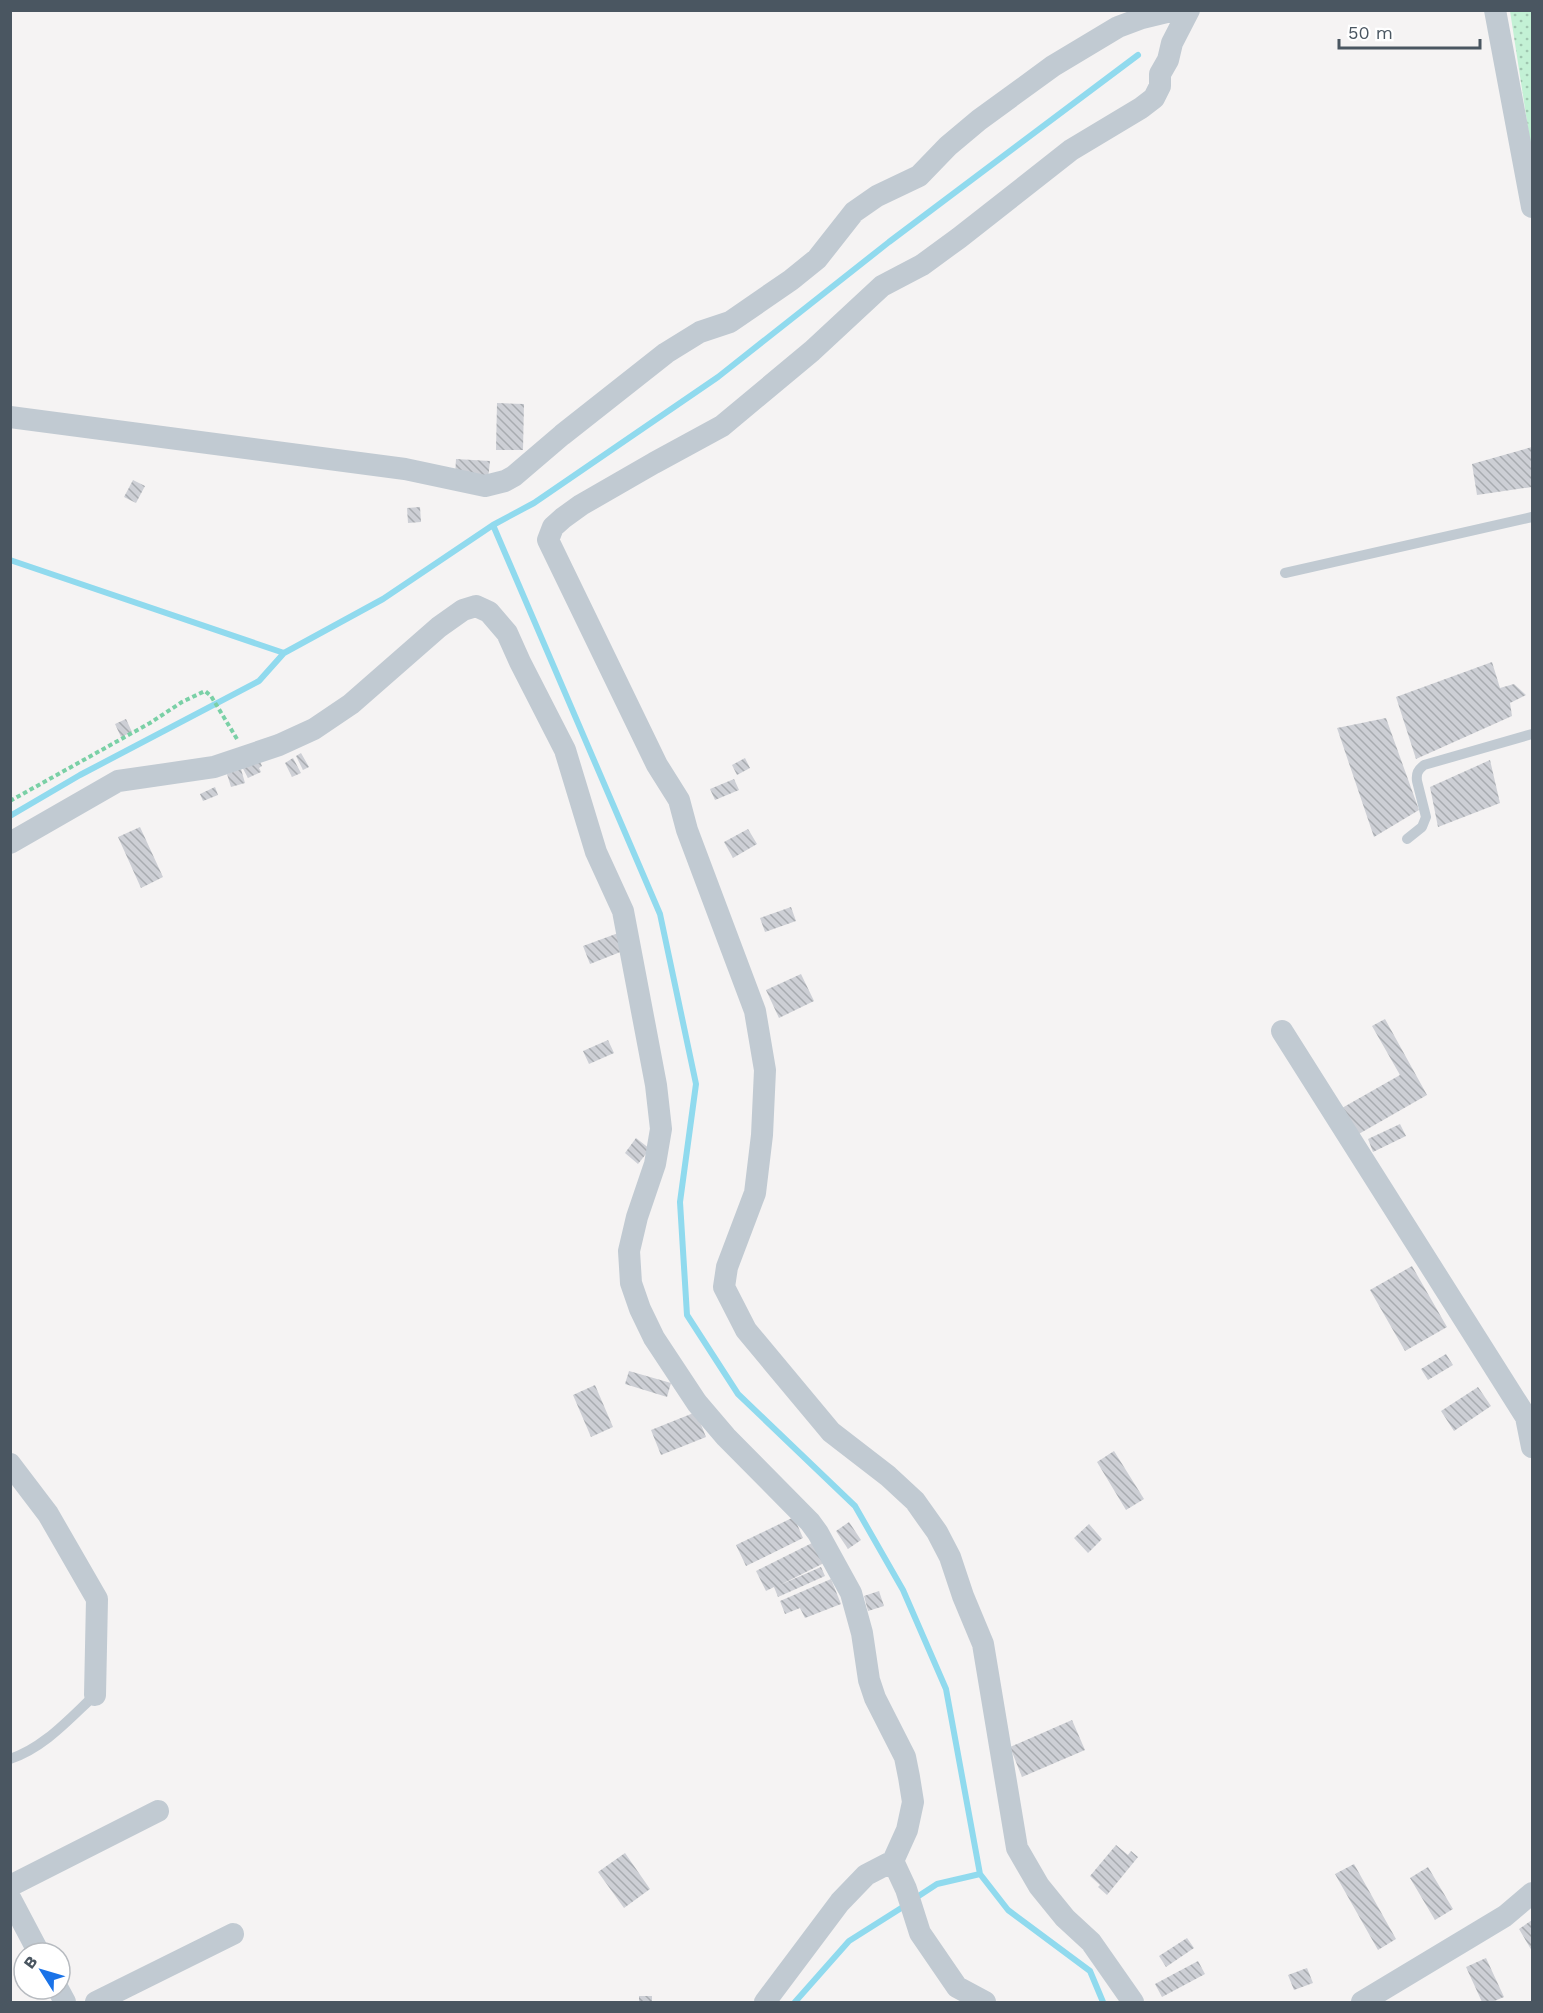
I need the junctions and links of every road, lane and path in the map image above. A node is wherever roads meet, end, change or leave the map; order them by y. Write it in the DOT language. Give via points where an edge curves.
graph roads {
  1 [pos="1174,10"];
  2 [pos="1189,10"];
  3 [pos="1495,10"];
  4 [pos="1533,207"];
  5 [pos="10,417"];
  6 [pos="1533,517"];
  7 [pos="1285,573"];
  8 [pos="1533,734"];
  9 [pos="246,755"];
  10 [pos="10,801"];
  11 [pos="1407,839"];
  12 [pos="10,843"];
  13 [pos="1282,1031"];
  14 [pos="1533,1447"];
  15 [pos="10,1464"];
  16 [pos="96,1695"];
  17 [pos="10,1759"];
  18 [pos="158,1811"];
  19 [pos="893,1861"];
  20 [pos="10,1886"];
  21 [pos="1533,1893"];
  22 [pos="10,1898"];
  23 [pos="233,1934"];
  24 [pos="33,1941"];
  25 [pos="96,2002"];
  26 [pos="765,2002"];
  27 [pos="985,2002"];
  28 [pos="1133,2002"];
  29 [pos="1362,2002"];
  1 -- 5 [label="street" via="1118,27 1053,66 979,120 919,176 854,212 817,259 791,280 730,322 700,332 666,353 514,476 496,484 485,486 405,470"];
  2 -- 28 [label="street" via="1172,43 1154,98 1071,150 922,265 882,286 722,426 581,506 553,527 548,540 657,765 679,800 755,1011 765,1070 762,1135 754,1193 724,1287 746,1330 831,1432 915,1501 937,1532 983,1644 1017,1848 1039,1886 1091,1942"];
  3 -- 4 [label="street"];
  6 -- 7 [label="lane"];
  8 -- 11 [label="lane" via="1419,769 1416,775 1426,817 1422,827"];
  9 -- 10 [label="path" via="205,691"];
  9 -- 12 [label="street" via="214,767 118,781"];
  9 -- 19 [label="street" via="314,729 351,704 463,610 476,606 489,612 507,633 565,750 596,852 623,912 633,961 661,1129 655,1164 629,1251 631,1283 654,1338 674,1371 726,1437 810,1522 851,1593 869,1680 905,1757 913,1802"];
  13 -- 14 [label="street" via="1526,1417"];
  15 -- 16 [label="street" via="48,1514 97,1599"];
  16 -- 17 [label="lane" via="25,1755"];
  18 -- 20 [label="street"];
  19 -- 26 [label="street" via="866,1875 840,1902"];
  19 -- 27 [label="street" via="920,1933 957,1987"];
  21 -- 29 [label="street" via="1505,1916"];
  22 -- 24 [label="street"];
  23 -- 25 [label="street"];
}
